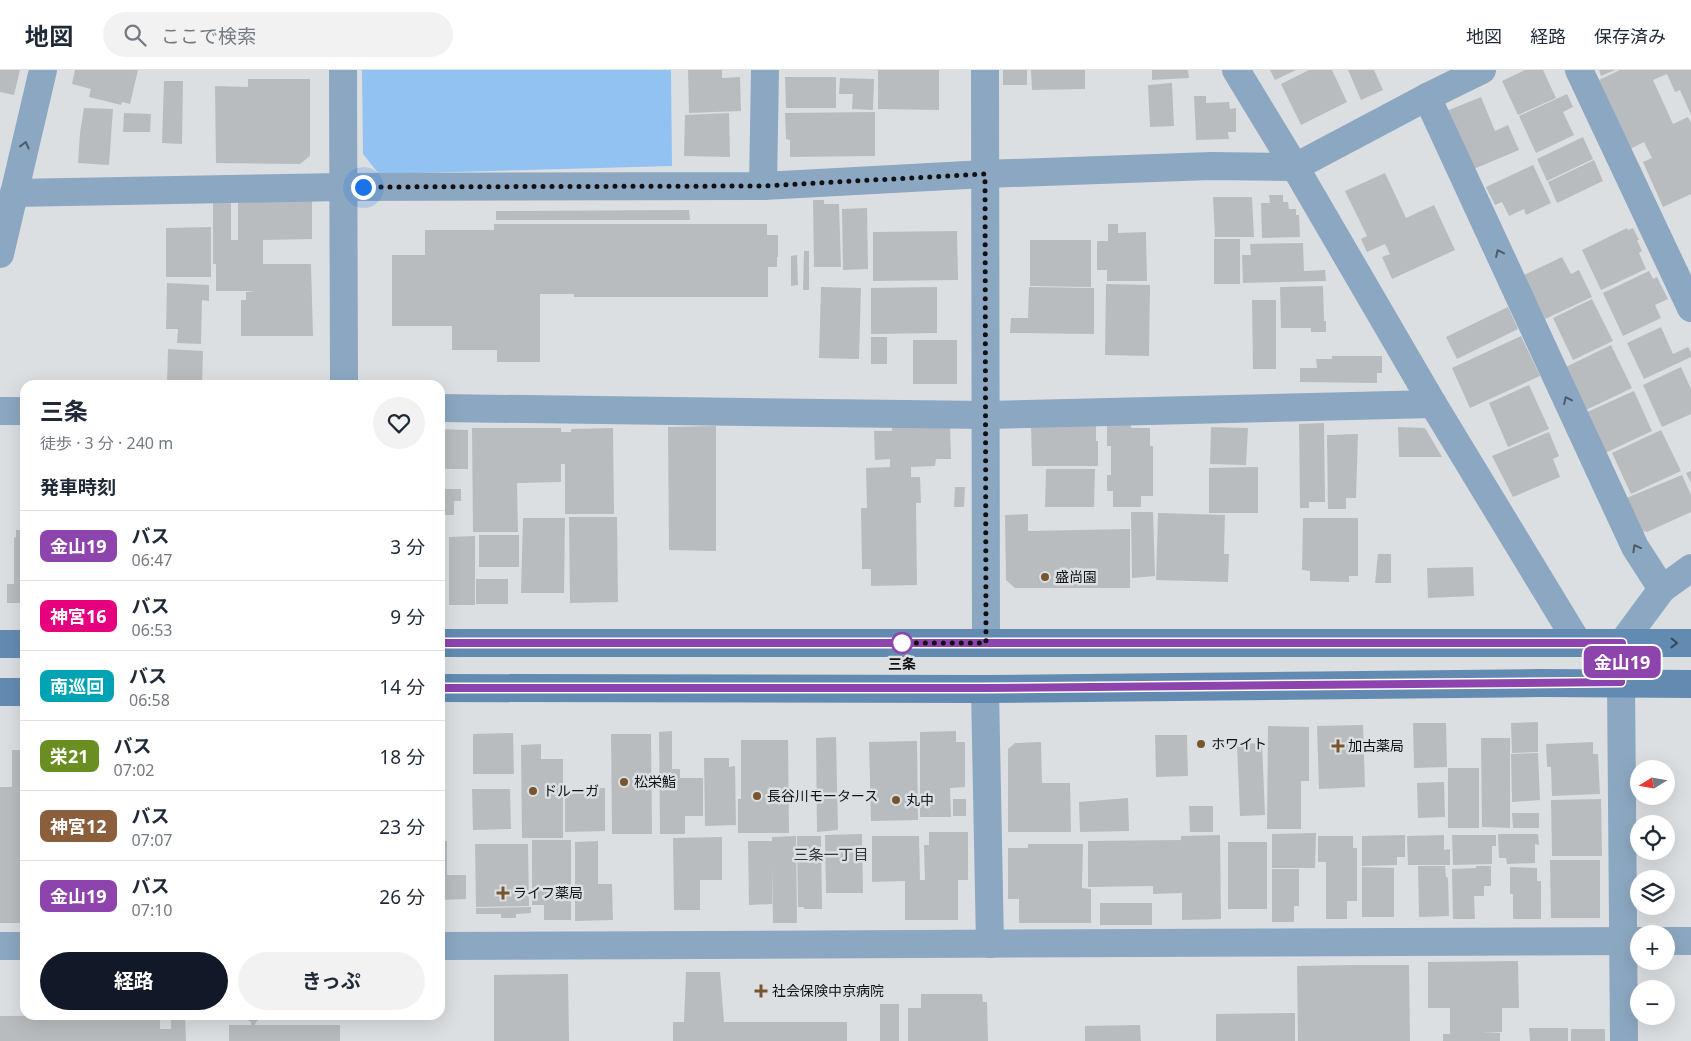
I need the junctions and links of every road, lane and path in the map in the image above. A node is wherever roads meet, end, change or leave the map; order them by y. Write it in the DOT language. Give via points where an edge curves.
graph roads {
  1 [pos="44,70"];
  2 [pos="343,70"];
  3 [pos="765,70"];
  4 [pos="985,70"];
  5 [pos="1236,70"];
  6 [pos="1482,70"];
  7 [pos="1579,70"];
  8 [pos="1427,97"];
  9 [pos="1296,167"];
  10 [pos="985,174"];
  11 [pos="762,186"];
  12 [pos="343,187"];
  13 [pos="14,193"];
  14 [pos="0,254"];
  15 [pos="1691,308"];
  16 [pos="344,380"];
  17 [pos="1433,404"];
  18 [pos="445,408"];
  19 [pos="20,410"];
  20 [pos="0,411"];
  21 [pos="986,415"];
  22 [pos="1691,568"];
  23 [pos="1662,589"];
  24 [pos="445,643"];
  25 [pos="986,643"];
  26 [pos="1578,643"];
  27 [pos="1622,643"];
  28 [pos="0,644"];
  29 [pos="20,644"];
  30 [pos="1691,644"];
  31 [pos="1621,682"];
  32 [pos="1691,684"];
  33 [pos="445,688"];
  34 [pos="985,688"];
  35 [pos="0,692"];
  36 [pos="20,692"];
  37 [pos="1630,925"];
  38 [pos="1630,941"];
  39 [pos="1675,941"];
  40 [pos="1691,941"];
  41 [pos="990,944"];
  42 [pos="0,946"];
  43 [pos="20,946"];
  44 [pos="445,946"];
  45 [pos="1630,955"];
  46 [pos="1624,1041"];
  13 -- 1 [label="street, one-way"];
  2 -- 12 [label="street"];
  3 -- 11 [label="street"];
  4 -- 10 [label="street"];
  5 -- 9 [label="street"];
  6 -- 8 [label="street"];
  7 -- 15 [label="street"];
  8 -- 9 [label="street"];
  23 -- 8 [label="street, one-way" via="1635,546"];
  9 -- 10 [label="street" via="1211,166"];
  9 -- 17 [label="street"];
  10 -- 11 [label="street"];
  10 -- 21 [label="street"];
  11 -- 12 [label="street"];
  12 -- 13 [label="street"];
  12 -- 16 [label="street"];
  13 -- 14 [label="street"];
  17 -- 21 [label="street"];
  17 -- 26 [label="street"];
  18 -- 21 [label="street"];
  19 -- 20 [label="street"];
  21 -- 25 [label="street"];
  22 -- 23 [label="street"];
  23 -- 27 [label="street"];
  24 -- 25 [label="main road"];
  25 -- 26 [label="main road"];
  26 -- 27 [label="main road"];
  27 -- 30 [label="main road, one-way"];
  27 -- 31 [label="street"];
  28 -- 29 [label="main road"];
  31 -- 32 [label="main road"];
  31 -- 34 [label="main road"];
  31 -- 37 [label="street"];
  33 -- 34 [label="main road"];
  34 -- 41 [label="street"];
  35 -- 36 [label="main road"];
  38 -- 41 [label="street"];
  39 -- 40 [label="street"];
  41 -- 44 [label="street"];
  42 -- 43 [label="street"];
  45 -- 46 [label="street"];
}
